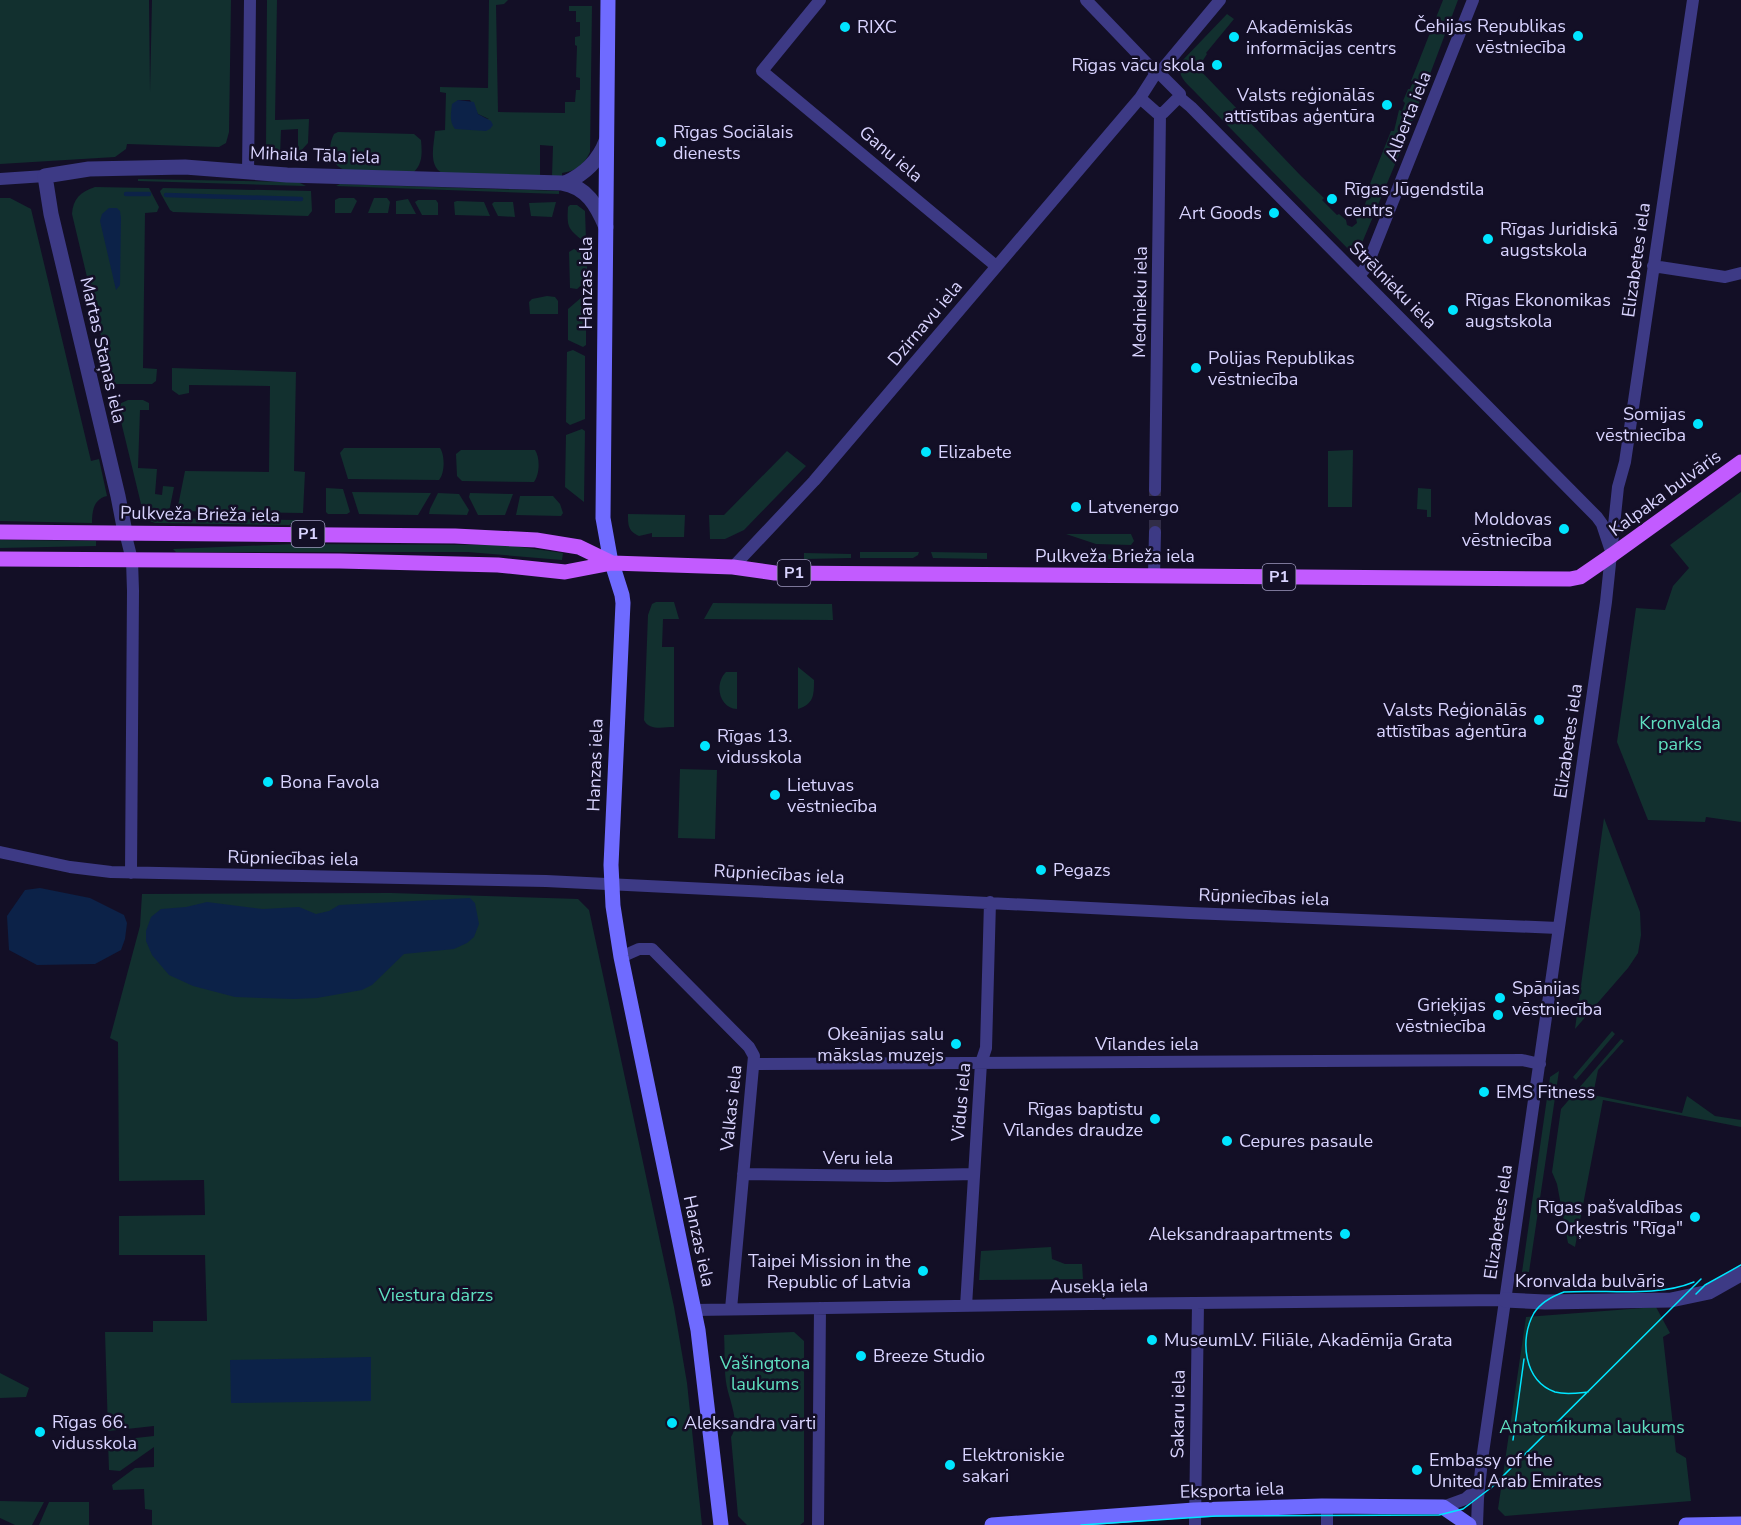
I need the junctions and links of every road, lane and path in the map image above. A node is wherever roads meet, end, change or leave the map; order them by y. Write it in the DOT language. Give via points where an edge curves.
graph roads {
  1 [pos="250,0"];
  2 [pos="608,0"];
  3 [pos="820,0"];
  4 [pos="1086,0"];
  5 [pos="1220,0"];
  6 [pos="1473,0"];
  7 [pos="1693,0"];
  8 [pos="1158,73"];
  9 [pos="1179,97"];
  10 [pos="1140,98"];
  11 [pos="1160,114"];
  12 [pos="606,141"];
  13 [pos="248,173"];
  14 [pos="45,176"];
  15 [pos="0,179"];
  16 [pos="566,183"];
  17 [pos="606,227"];
  18 [pos="996,266"];
  19 [pos="1653,266"];
  20 [pos="1741,273"];
  21 [pos="1359,276"];
  22 [pos="1741,462"];
  23 [pos="1155,490"];
  24 [pos="0,532"];
  25 [pos="125,532"];
  26 [pos="1155,532"];
  27 [pos="1612,555"];
  28 [pos="0,559"];
  29 [pos="132,560"];
  30 [pos="612,563"];
  31 [pos="733,567"];
  32 [pos="1154,576"];
  33 [pos="0,852"];
  34 [pos="131,873"];
  35 [pos="611,884"];
  36 [pos="990,902"];
  37 [pos="1558,928"];
  38 [pos="621,957"];
  39 [pos="981,1063"];
  40 [pos="755,1064"];
  41 [pos="1540,1064"];
  42 [pos="743,1174"];
  43 [pos="974,1174"];
  44 [pos="1741,1274"];
  45 [pos="1505,1300"];
  46 [pos="1198,1303"];
  47 [pos="966,1306"];
  48 [pos="820,1308"];
  49 [pos="731,1309"];
  50 [pos="694,1310"];
  51 [pos="1479,1487"];
  52 [pos="1327,1506"];
  53 [pos="1443,1507"];
  54 [pos="1195,1517"];
  55 [pos="1741,1524"];
  56 [pos="721,1525"];
  57 [pos="818,1525"];
  58 [pos="992,1525"];
  59 [pos="1327,1525"];
  60 [pos="1469,1525"];
  61 [pos="1477,1525"];
  62 [pos="1686,1525"];
  1 -- 13 [label="street"];
  2 -- 12 [label="main road, Hanzas iela"];
  3 -- 18 [label="street, Ganu iela" via="762,70"];
  4 -- 8 [label="street, Strēlnieku iela"];
  5 -- 8 [label="street, Dzirnavu iela"];
  6 -- 21 [label="street, Alberta iela" via="1367,266"];
  7 -- 19 [label="street, Elizabetes iela"];
  8 -- 9 [label="street, Strēlnieku iela"];
  8 -- 10 [label="street, Dzirnavu iela"];
  9 -- 11 [label="street"];
  9 -- 21 [label="street, Strēlnieku iela"];
  10 -- 11 [label="street"];
  10 -- 18 [label="street, Dzirnavu iela"];
  11 -- 23 [label="street, Mednieku iela"];
  12 -- 16 [label="street" via="589,167"];
  12 -- 17 [label="main road, Hanzas iela"];
  13 -- 14 [label="street, Mihaila Tāla iela" via="185,167 89,170"];
  13 -- 16 [label="street, Mihaila Tāla iela"];
  14 -- 15 [label="street, Mihaila Tāla iela"];
  14 -- 25 [label="street, Martas Staņas iela"];
  16 -- 17 [label="street, Mihaila Tāla iela" via="590,197"];
  17 -- 30 [label="main road, Hanzas iela" via="603,518"];
  18 -- 31 [label="street, Dzirnavu iela" via="814,481"];
  19 -- 20 [label="street" via="1725,277"];
  19 -- 27 [label="street, Elizabetes iela" via="1618,488"];
  21 -- 27 [label="street, Strēlnieku iela" via="1597,517"];
  22 -- 27 [label="main road, Kalpaka bulvāris / P1"];
  24 -- 25 [label="main road, Pulkveža Brieža iela / P1"];
  25 -- 29 [label="street"];
  25 -- 30 [label="main road, Pulkveža Brieža iela / P1" via="536,540 579,546"];
  26 -- 32 [label="street"];
  27 -- 32 [label="main road, Pulkveža Brieža iela / P1" via="1580,577 1570,579"];
  27 -- 37 [label="street, Elizabetes iela"];
  28 -- 29 [label="main road, Pulkveža Brieža iela / P1"];
  29 -- 30 [label="main road, Pulkveža Brieža iela / P1" via="340,561 565,572"];
  29 -- 34 [label="street"];
  30 -- 31 [label="main road, Pulkveža Brieža iela / P1"];
  30 -- 35 [label="main road, Hanzas iela" via="622,603"];
  31 -- 32 [label="main road, Pulkveža Brieža iela / P1" via="776,573"];
  33 -- 34 [label="street, Rūpniecības iela" via="70,867"];
  34 -- 35 [label="street, Rūpniecības iela"];
  35 -- 36 [label="street, Rūpniecības iela"];
  35 -- 38 [label="main road, Hanzas iela"];
  36 -- 37 [label="street, Rūpniecības iela"];
  36 -- 39 [label="street, Vidus iela" via="986,1048"];
  37 -- 41 [label="street, Elizabetes iela"];
  38 -- 40 [label="street, Valkas iela" via="639,949 652,949 749,1047"];
  38 -- 50 [label="main road, Hanzas iela"];
  39 -- 40 [label="street, Vīlandes iela"];
  39 -- 41 [label="street, Vīlandes iela" via="1522,1060"];
  39 -- 43 [label="street, Vidus iela"];
  40 -- 42 [label="street, Valkas iela"];
  41 -- 45 [label="street, Elizabetes iela"];
  42 -- 43 [label="street, Veru iela"];
  42 -- 49 [label="street, Valkas iela"];
  43 -- 47 [label="street, Vidus iela"];
  44 -- 45 [label="street, Kronvalda bulvāris" via="1709,1292 1671,1300"];
  45 -- 46 [label="street, Ausekļa iela"];
  45 -- 51 [label="street, Elizabetes iela"];
  46 -- 47 [label="street, Ausekļa iela"];
  46 -- 54 [label="street, Sakaru iela"];
  47 -- 48 [label="street, Ausekļa iela"];
  48 -- 49 [label="street, Ausekļa iela"];
  48 -- 57 [label="street"];
  49 -- 50 [label="street, Ausekļa iela"];
  50 -- 56 [label="main road, Hanzas iela"];
  51 -- 53 [label="street" via="1465,1499"];
  51 -- 61 [label="street, Elizabetes iela"];
  52 -- 53 [label="main road, Eksporta iela"];
  52 -- 54 [label="main road, Eksporta iela"];
  52 -- 59 [label="street"];
  53 -- 60 [label="main road"];
  54 -- 58 [label="main road, Eksporta iela"];
  55 -- 62 [label="main road"];
}
